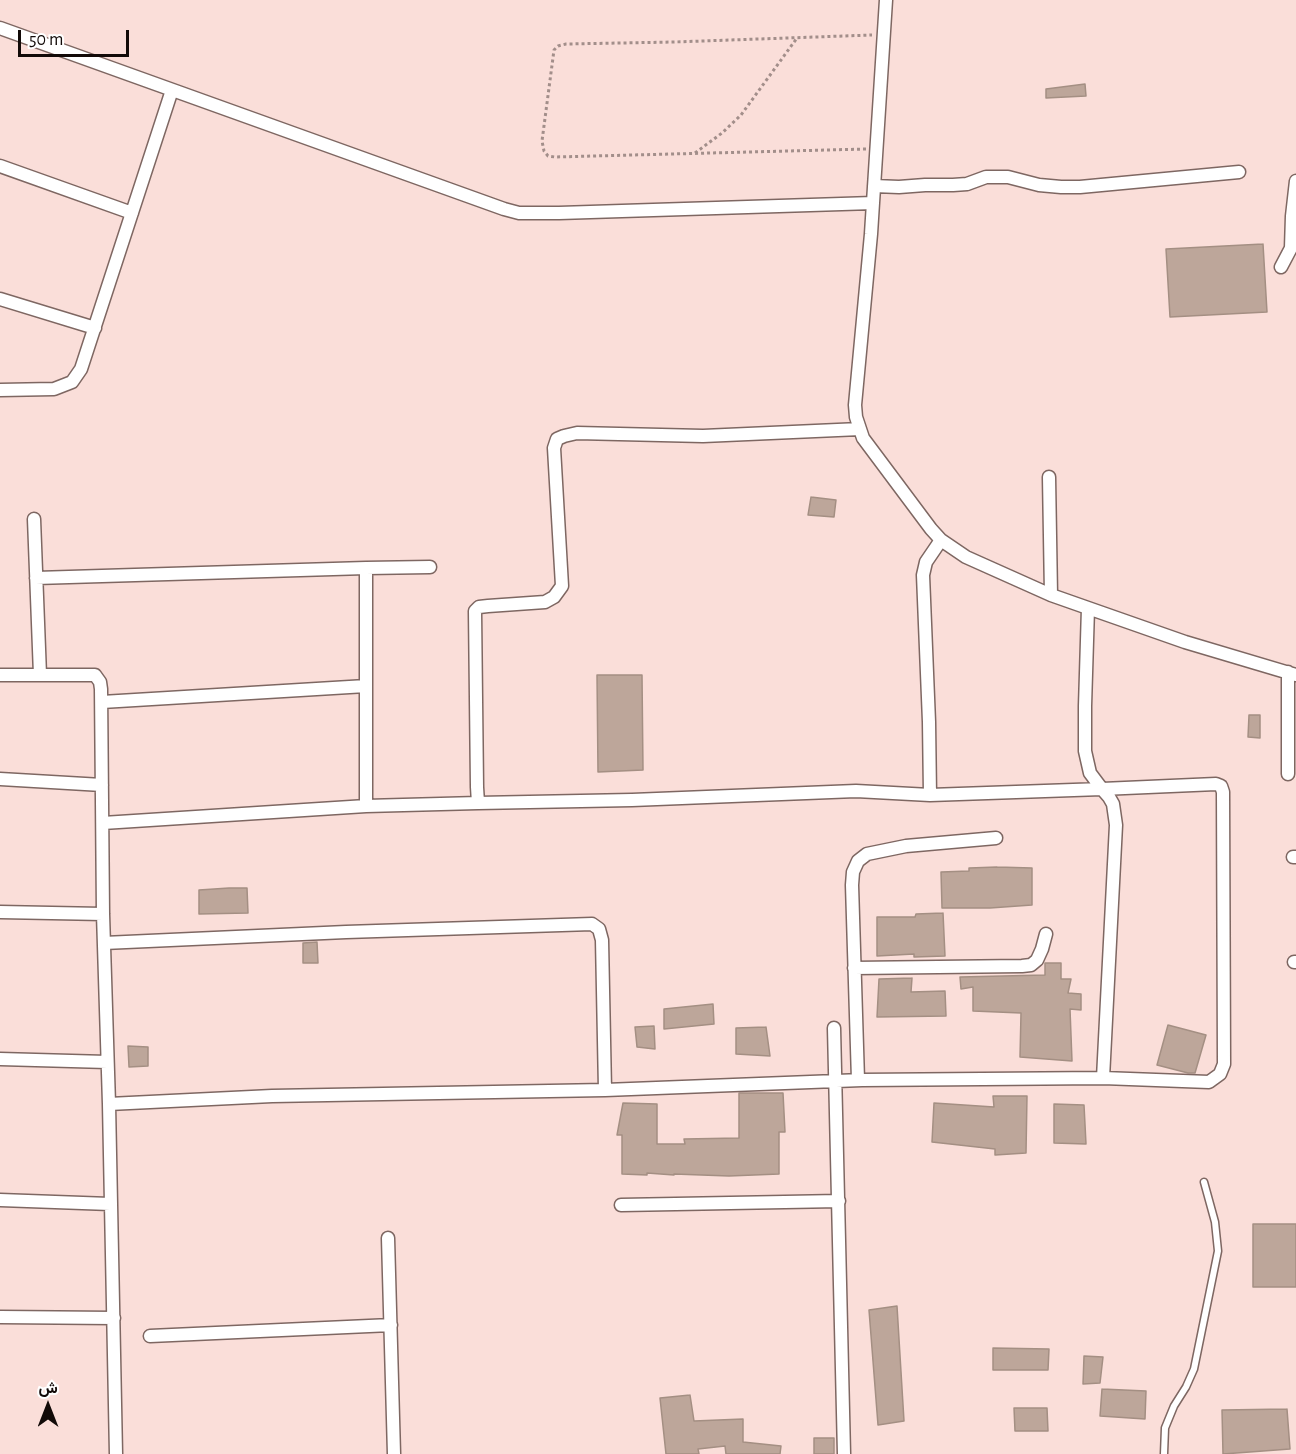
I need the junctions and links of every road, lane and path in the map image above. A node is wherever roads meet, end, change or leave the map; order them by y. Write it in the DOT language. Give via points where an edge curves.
graph roads {
  1 [pos="886,0"];
  2 [pos="0,28"];
  3 [pos="884,35"];
  4 [pos="797,38"];
  5 [pos="172,90"];
  6 [pos="876,149"];
  7 [pos="693,154"];
  8 [pos="0,166"];
  9 [pos="1239,172"];
  10 [pos="1296,181"];
  11 [pos="874,186"];
  12 [pos="873,203"];
  13 [pos="132,213"];
  14 [pos="1281,267"];
  15 [pos="0,298"];
  16 [pos="95,328"];
  17 [pos="0,390"];
  18 [pos="860,429"];
  19 [pos="1049,477"];
  20 [pos="34,519"];
  21 [pos="941,540"];
  22 [pos="430,567"];
  23 [pos="366,568"];
  24 [pos="36,578"];
  25 [pos="1051,595"];
  26 [pos="1088,608"];
  27 [pos="1292,674"];
  28 [pos="0,675"];
  29 [pos="40,675"];
  30 [pos="366,686"];
  31 [pos="102,702"];
  32 [pos="1288,774"];
  33 [pos="0,779"];
  34 [pos="102,785"];
  35 [pos="1102,789"];
  36 [pos="930,795"];
  37 [pos="478,802"];
  38 [pos="366,806"];
  39 [pos="103,823"];
  40 [pos="996,838"];
  41 [pos="0,912"];
  42 [pos="103,914"];
  43 [pos="1046,934"];
  44 [pos="105,943"];
  45 [pos="854,968"];
  46 [pos="834,1028"];
  47 [pos="0,1059"];
  48 [pos="107,1062"];
  49 [pos="1102,1078"];
  50 [pos="836,1080"];
  51 [pos="858,1080"];
  52 [pos="605,1090"];
  53 [pos="109,1104"];
  54 [pos="1204,1182"];
  55 [pos="0,1200"];
  56 [pos="839,1201"];
  57 [pos="111,1204"];
  58 [pos="621,1205"];
  59 [pos="388,1238"];
  60 [pos="0,1317"];
  61 [pos="114,1318"];
  62 [pos="391,1325"];
  63 [pos="150,1336"];
  64 [pos="116,1454"];
  65 [pos="394,1454"];
  66 [pos="844,1454"];
  67 [pos="1164,1454"];
  1 -- 3 [label="street"];
  2 -- 5 [label="street"];
  3 -- 4 [label="path"];
  3 -- 6 [label="street"];
  4 -- 7 [label="path" via="741,115"];
  4 -- 7 [label="path" via="566,44 554,50 542,141 548,156"];
  5 -- 12 [label="street" via="519,213"];
  5 -- 13 [label="street"];
  6 -- 7 [label="path"];
  6 -- 11 [label="street"];
  8 -- 13 [label="street"];
  9 -- 11 [label="street" via="1080,187 1039,185 1008,177 986,177 967,184"];
  10 -- 14 [label="street" via="1291,248"];
  11 -- 12 [label="street"];
  12 -- 18 [label="street" via="855,405"];
  13 -- 16 [label="street"];
  15 -- 16 [label="street"];
  16 -- 17 [label="street" via="81,369 72,382 54,389"];
  18 -- 21 [label="street" via="868,446"];
  18 -- 37 [label="street" via="703,436 577,433 557,440 554,448 562,586 544,602 479,607 475,611"];
  19 -- 25 [label="street"];
  20 -- 24 [label="street"];
  21 -- 25 [label="street" via="979,564"];
  21 -- 36 [label="street" via="926,562 923,575"];
  22 -- 23 [label="street"];
  23 -- 24 [label="street"];
  23 -- 30 [label="street"];
  24 -- 29 [label="street"];
  25 -- 26 [label="street"];
  26 -- 27 [label="street"];
  26 -- 35 [label="street" via="1085,751 1090,773"];
  27 -- 32 [label="street"];
  28 -- 29 [label="street"];
  29 -- 31 [label="street" via="95,675 100,682"];
  30 -- 31 [label="street"];
  30 -- 38 [label="street"];
  31 -- 34 [label="street"];
  33 -- 34 [label="street"];
  34 -- 39 [label="street"];
  35 -- 36 [label="street"];
  35 -- 49 [label="street" via="1113,804 1116,825"];
  35 -- 49 [label="street" via="1221,786 1224,1064 1220,1074 1209,1082"];
  36 -- 37 [label="street" via="856,791"];
  37 -- 38 [label="street"];
  38 -- 39 [label="street"];
  39 -- 42 [label="street"];
  40 -- 45 [label="street" via="906,846 867,854 858,861 852,885"];
  41 -- 42 [label="street"];
  42 -- 44 [label="street"];
  43 -- 45 [label="street" via="1037,960 1031,965"];
  44 -- 48 [label="street"];
  44 -- 52 [label="street" via="592,924 600,929 602,940"];
  45 -- 51 [label="street"];
  46 -- 50 [label="street"];
  47 -- 48 [label="street"];
  48 -- 53 [label="street"];
  49 -- 51 [label="street"];
  50 -- 51 [label="street"];
  50 -- 52 [label="street"];
  50 -- 56 [label="street"];
  52 -- 53 [label="street" via="272,1096"];
  53 -- 57 [label="street"];
  54 -- 67 [label="lane" via="1218,1251 1194,1370 1165,1428"];
  55 -- 57 [label="street"];
  56 -- 58 [label="street"];
  56 -- 66 [label="street"];
  57 -- 61 [label="street"];
  59 -- 62 [label="street"];
  60 -- 61 [label="street"];
  61 -- 64 [label="street"];
  62 -- 63 [label="street"];
  62 -- 65 [label="street"];
}
